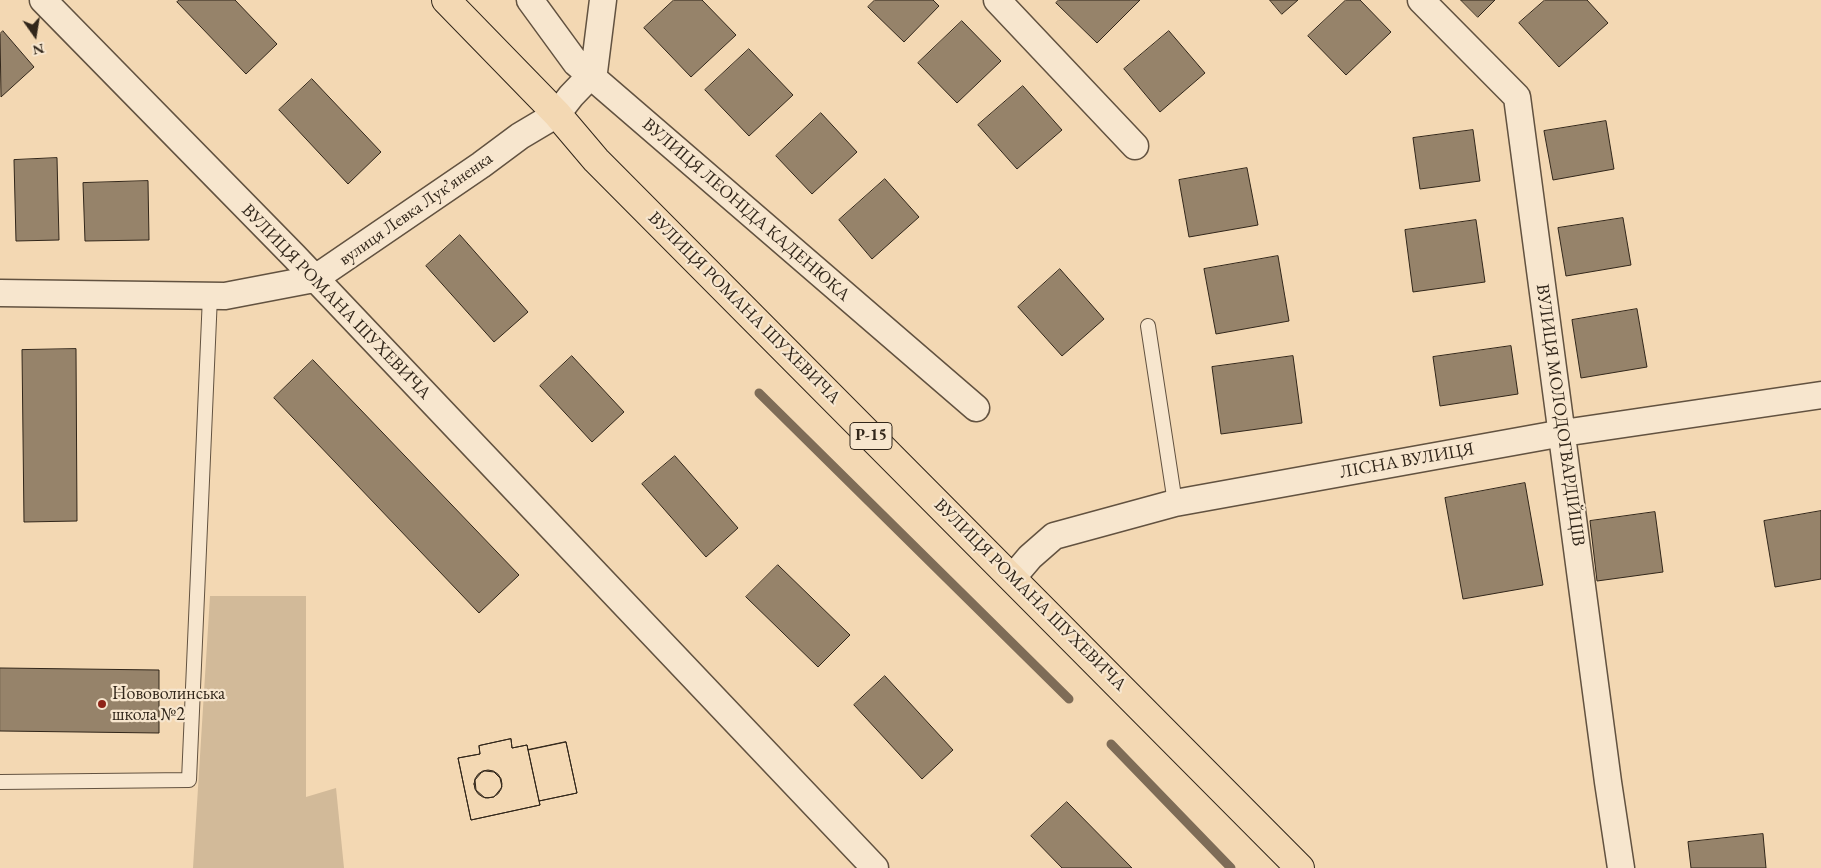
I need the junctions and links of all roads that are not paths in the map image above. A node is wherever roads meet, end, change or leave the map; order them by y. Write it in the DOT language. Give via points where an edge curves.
graph roads {
  1 [pos="43,0"];
  2 [pos="446,0"];
  3 [pos="530,0"];
  4 [pos="603,0"];
  5 [pos="997,0"];
  6 [pos="1420,0"];
  7 [pos="591,76"];
  8 [pos="557,114"];
  9 [pos="1135,146"];
  10 [pos="314,279"];
  11 [pos="0,293"];
  12 [pos="210,296"];
  13 [pos="1148,326"];
  14 [pos="1821,396"];
  15 [pos="976,408"];
  16 [pos="1562,433"];
  17 [pos="1175,503"];
  18 [pos="1013,577"];
  19 [pos="0,782"];
  20 [pos="874,868"];
  21 [pos="1300,868"];
  22 [pos="1621,868"];
  1 -- 10 [label="street, ВУЛИЦЯ РОМАНА ШУХЕВИЧА"];
  2 -- 8 [label="main road, ВУЛИЦЯ РОМАНА ШУХЕВИЧА / Р-15"];
  3 -- 7 [label="street, ВУЛИЦЯ ЛЕОНІДА КАДЕНЮКА" via="576,63"];
  4 -- 7 [label="street"];
  5 -- 9 [label="street"];
  6 -- 16 [label="street, ВУЛИЦЯ МОЛОДОГВАРДІЙЦІВ" via="1517,97"];
  7 -- 8 [label="street"];
  7 -- 15 [label="street, ВУЛИЦЯ ЛЕОНІДА КАДЕНЮКА"];
  8 -- 10 [label="street, вулиця Левка Лукʼяненка" via="520,136"];
  8 -- 18 [label="main road, ВУЛИЦЯ РОМАНА ШУХЕВИЧА / Р-15" via="603,167"];
  10 -- 12 [label="street, вулиця Левка Лукʼяненка"];
  10 -- 20 [label="street, ВУЛИЦЯ РОМАНА ШУХЕВИЧА"];
  11 -- 12 [label="street, вулиця Левка Лукʼяненка"];
  12 -- 19 [label="lane" via="189,780"];
  13 -- 17 [label="lane"];
  14 -- 16 [label="street, ЛІСНА ВУЛИЦЯ"];
  16 -- 17 [label="street, ЛІСНА ВУЛИЦЯ"];
  16 -- 22 [label="street, ВУЛИЦЯ МОЛОДОГВАРДІЙЦІВ"];
  17 -- 18 [label="street, ЛІСНА ВУЛИЦЯ" via="1054,536"];
  18 -- 21 [label="main road, ВУЛИЦЯ РОМАНА ШУХЕВИЧА / Р-15"];
}
